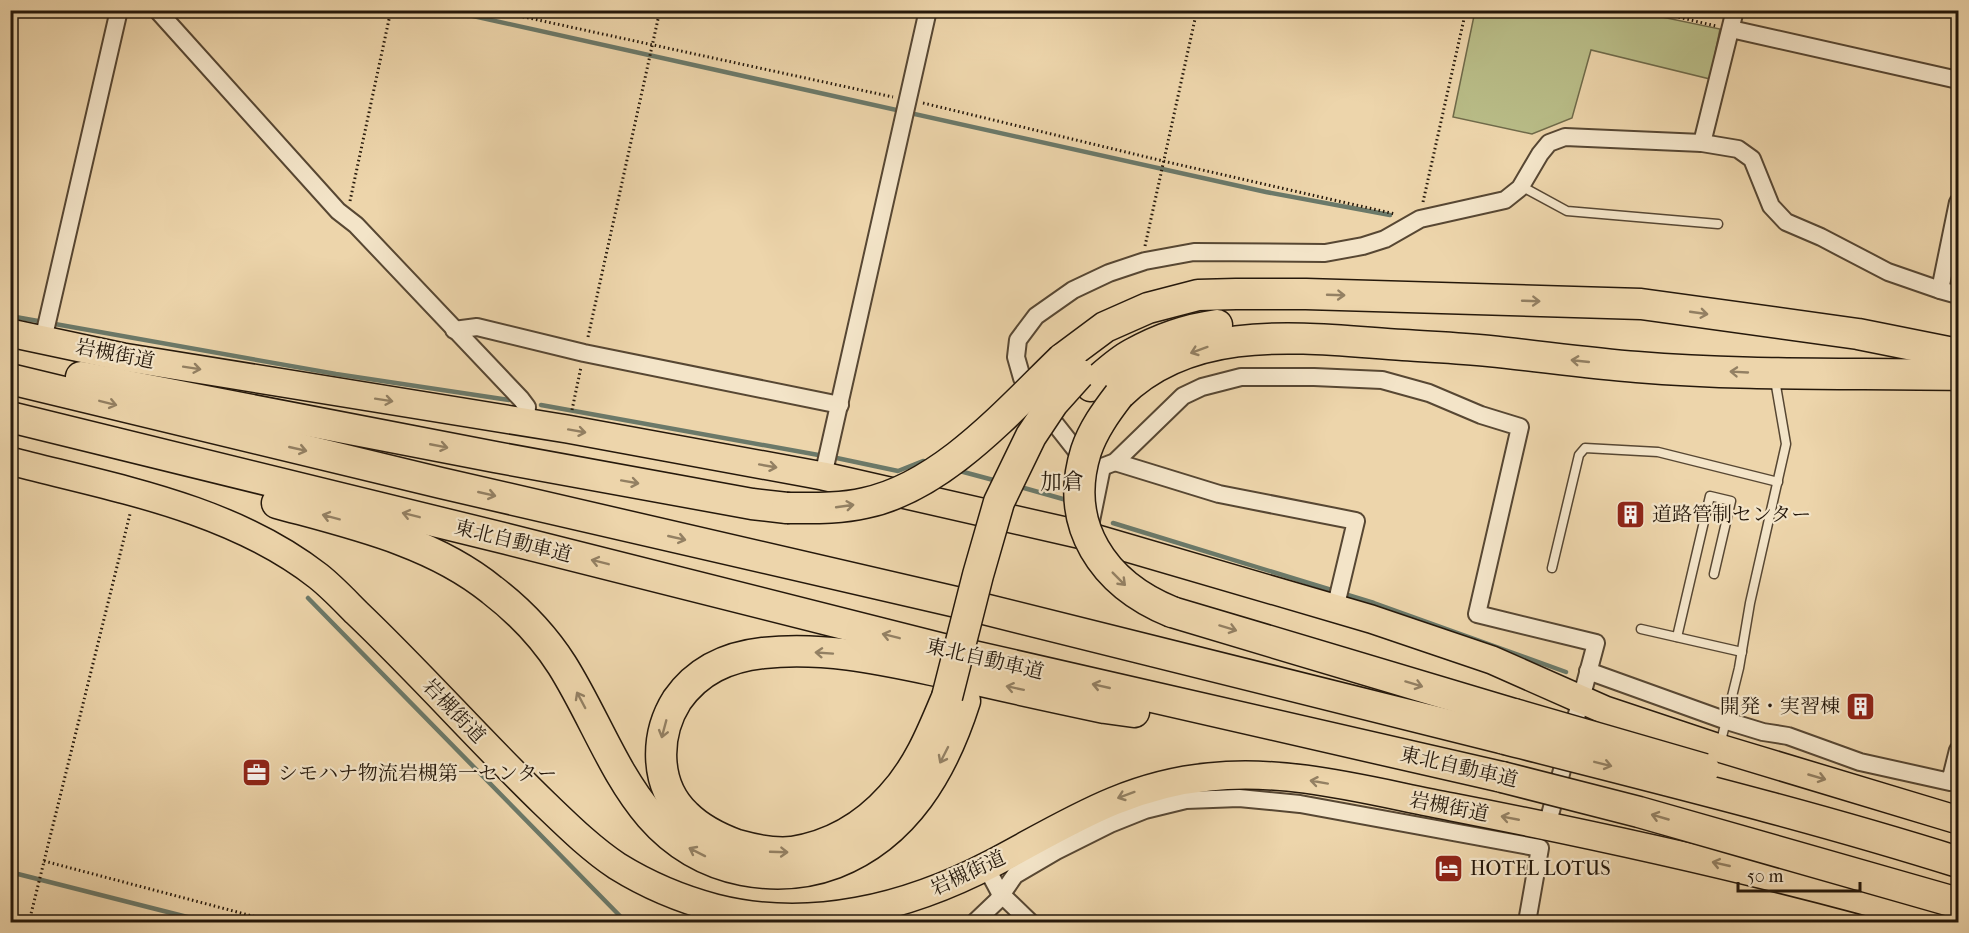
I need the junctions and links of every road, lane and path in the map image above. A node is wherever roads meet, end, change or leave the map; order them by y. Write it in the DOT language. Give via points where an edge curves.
graph roads {
  1 [pos="119,10"];
  2 [pos="157,10"];
  3 [pos="391,10"];
  4 [pos="492,10"];
  5 [pos="660,10"];
  6 [pos="928,10"];
  7 [pos="1197,10"];
  8 [pos="1466,10"];
  9 [pos="1648,10"];
  10 [pos="1735,10"];
  11 [pos="1731,29"];
  12 [pos="652,46"];
  13 [pos="1959,80"];
  14 [pos="905,108"];
  15 [pos="1702,143"];
  16 [pos="1163,161"];
  17 [pos="1521,186"];
  18 [pos="1959,202"];
  19 [pos="346,217"];
  20 [pos="1420,219"];
  21 [pos="1718,224"];
  22 [pos="1145,261"];
  23 [pos="1940,291"];
  24 [pos="1959,295"];
  25 [pos="46,328"];
  26 [pos="454,330"];
  27 [pos="10,333"];
  28 [pos="1858,334"];
  29 [pos="1959,338"];
  30 [pos="1486,351"];
  31 [pos="584,353"];
  32 [pos="1959,354"];
  33 [pos="10,362"];
  34 [pos="1077,373"];
  35 [pos="1773,373"];
  36 [pos="1860,373"];
  37 [pos="1959,375"];
  38 [pos="10,379"];
  39 [pos="1959,390"];
  40 [pos="840,405"];
  41 [pos="573,406"];
  42 [pos="10,417"];
  43 [pos="526,423"];
  44 [pos="89,435"];
  45 [pos="10,461"];
  46 [pos="826,462"];
  47 [pos="1109,465"];
  48 [pos="1778,482"];
  49 [pos="135,494"];
  50 [pos="1088,536"];
  51 [pos="1552,568"];
  52 [pos="1714,574"];
  53 [pos="1335,609"];
  54 [pos="1641,629"];
  55 [pos="1677,637"];
  56 [pos="1742,652"];
  57 [pos="1588,671"];
  58 [pos="956,699"];
  59 [pos="1581,700"];
  60 [pos="1727,721"];
  61 [pos="1510,727"];
  62 [pos="1322,736"];
  63 [pos="1719,748"];
  64 [pos="1959,750"];
  65 [pos="1959,820"];
  66 [pos="1547,826"];
  67 [pos="1959,849"];
  68 [pos="44,861"];
  69 [pos="1959,862"];
  70 [pos="986,867"];
  71 [pos="1752,871"];
  72 [pos="1000,893"];
  73 [pos="1959,903"];
  74 [pos="29,922"];
  75 [pos="275,922"];
  76 [pos="975,922"];
  77 [pos="1030,922"];
  78 [pos="1529,922"];
  79 [pos="1901,922"];
  80 [pos="1940,922"];
  1 -- 25 [label="street"];
  2 -- 19 [label="street"];
  3 -- 19 [label="path"];
  4 -- 12 [label="path"];
  5 -- 12 [label="path"];
  6 -- 14 [label="street"];
  7 -- 16 [label="path"];
  8 -- 20 [label="path"];
  9 -- 11 [label="path"];
  10 -- 11 [label="street"];
  11 -- 13 [label="street"];
  11 -- 15 [label="street"];
  12 -- 14 [label="path"];
  12 -- 31 [label="path"];
  14 -- 16 [label="path"];
  14 -- 40 [label="street"];
  15 -- 17 [label="street" via="1565,137 1549,143"];
  15 -- 23 [label="street" via="1738,149 1752,159 1771,206 1786,222 1888,272"];
  16 -- 20 [label="path"];
  16 -- 22 [label="path" via="1143,253"];
  17 -- 20 [label="street" via="1504,200"];
  17 -- 21 [label="lane" via="1567,211"];
  18 -- 23 [label="street"];
  19 -- 26 [label="street"];
  20 -- 22 [label="street" via="1363,246 1325,253 1194,252"];
  22 -- 47 [label="street" via="1073,290 1036,316 1018,340 1016,357 1022,378 1038,402 1075,449 1093,465"];
  23 -- 24 [label="street"];
  25 -- 27 [label="highway, 岩槻街道"];
  25 -- 43 [label="highway, 岩槻街道, one-way" via="123,357"];
  26 -- 31 [label="street" via="477,327"];
  26 -- 43 [label="street" via="521,399 527,407"];
  28 -- 29 [label="highway"];
  28 -- 32 [label="highway"];
  34 -- 28 [label="highway, one-way" via="1105,327 1148,308 1198,295 1318,294 1641,304"];
  30 -- 34 [label="highway" via="1390,330 1330,321 1269,318 1204,327"];
  35 -- 30 [label="highway, one-way" via="1638,367"];
  30 -- 61 [label="highway, one-way, bridge" via="1269,337 1207,346 1186,354 1151,369 1128,386 1105,415 1087,449 1080,479 1081,512 1092,546 1102,562 1126,587 1149,602"];
  31 -- 40 [label="street"];
  31 -- 41 [label="path"];
  33 -- 34 [label="highway, one-way, bridge" via="752,504 827,509 866,503 926,478"];
  34 -- 58 [label="highway" via="1066,414 1030,476"];
  35 -- 36 [label="highway"];
  35 -- 48 [label="lane" via="1786,444"];
  36 -- 37 [label="highway"];
  36 -- 39 [label="highway"];
  38 -- 61 [label="highway, 東北自動車道, one-way" via="441,483"];
  40 -- 46 [label="street"];
  42 -- 44 [label="highway, 東北自動車道"];
  43 -- 46 [label="highway, 岩槻街道, one-way"];
  58 -- 44 [label="highway, one-way" via="954,736 933,777 907,812 868,846 809,871 756,872 727,867 664,831 642,807 561,664 519,613 492,589 403,540 243,493"];
  62 -- 44 [label="highway, 東北自動車道, one-way" via="947,650"];
  45 -- 49 [label="highway, 岩槻街道"];
  46 -- 50 [label="highway, 岩槻街道"];
  47 -- 50 [label="street"];
  47 -- 53 [label="street" via="1219,494 1356,521"];
  47 -- 57 [label="street" via="1183,396 1241,377 1382,380 1429,393 1520,428 1477,614 1596,643"];
  48 -- 51 [label="lane" via="1658,452 1585,448 1579,455"];
  48 -- 56 [label="lane"];
  49 -- 68 [label="path"];
  49 -- 70 [label="highway, 岩槻街道" via="220,519 267,542 320,577 587,843 617,866 651,884 718,909 790,918 828,917 902,902"];
  50 -- 53 [label="highway, 岩槻街道"];
  52 -- 55 [label="lane" via="1731,501 1710,496"];
  53 -- 59 [label="highway, 岩槻街道" via="1492,660"];
  54 -- 55 [label="lane"];
  55 -- 56 [label="lane"];
  56 -- 60 [label="lane"];
  57 -- 59 [label="street"];
  57 -- 60 [label="street"];
  62 -- 58 [label="highway, one-way" via="1105,708 866,656 762,653 734,658 703,672 686,688 669,713 663,732 660,749 665,779 684,813 706,831 728,841 757,851 790,852 825,844 858,827 891,798 915,769"];
  59 -- 63 [label="highway, 岩槻街道"];
  59 -- 66 [label="street"];
  60 -- 63 [label="lane"];
  60 -- 64 [label="street" via="1788,736 1860,762 1950,782"];
  61 -- 67 [label="highway, bridge" via="1911,828"];
  61 -- 69 [label="highway, 東北自動車道, one-way, bridge" via="1722,794"];
  73 -- 62 [label="highway, 東北自動車道, one-way, bridge" via="1639,812"];
  63 -- 65 [label="highway, 岩槻街道, one-way"];
  66 -- 70 [label="highway, 岩槻街道, one-way" via="1311,780 1230,775 1174,782 1121,797"];
  71 -- 66 [label="highway, 岩槻街道, one-way"];
  68 -- 74 [label="path"];
  68 -- 75 [label="path"];
  70 -- 72 [label="street"];
  71 -- 79 [label="highway"];
  71 -- 80 [label="highway, 岩槻街道"];
  72 -- 76 [label="street"];
  72 -- 77 [label="street"];
  72 -- 78 [label="street" via="1015,875 1056,851 1145,810 1186,800 1239,798 1300,804 1540,848"];
}
